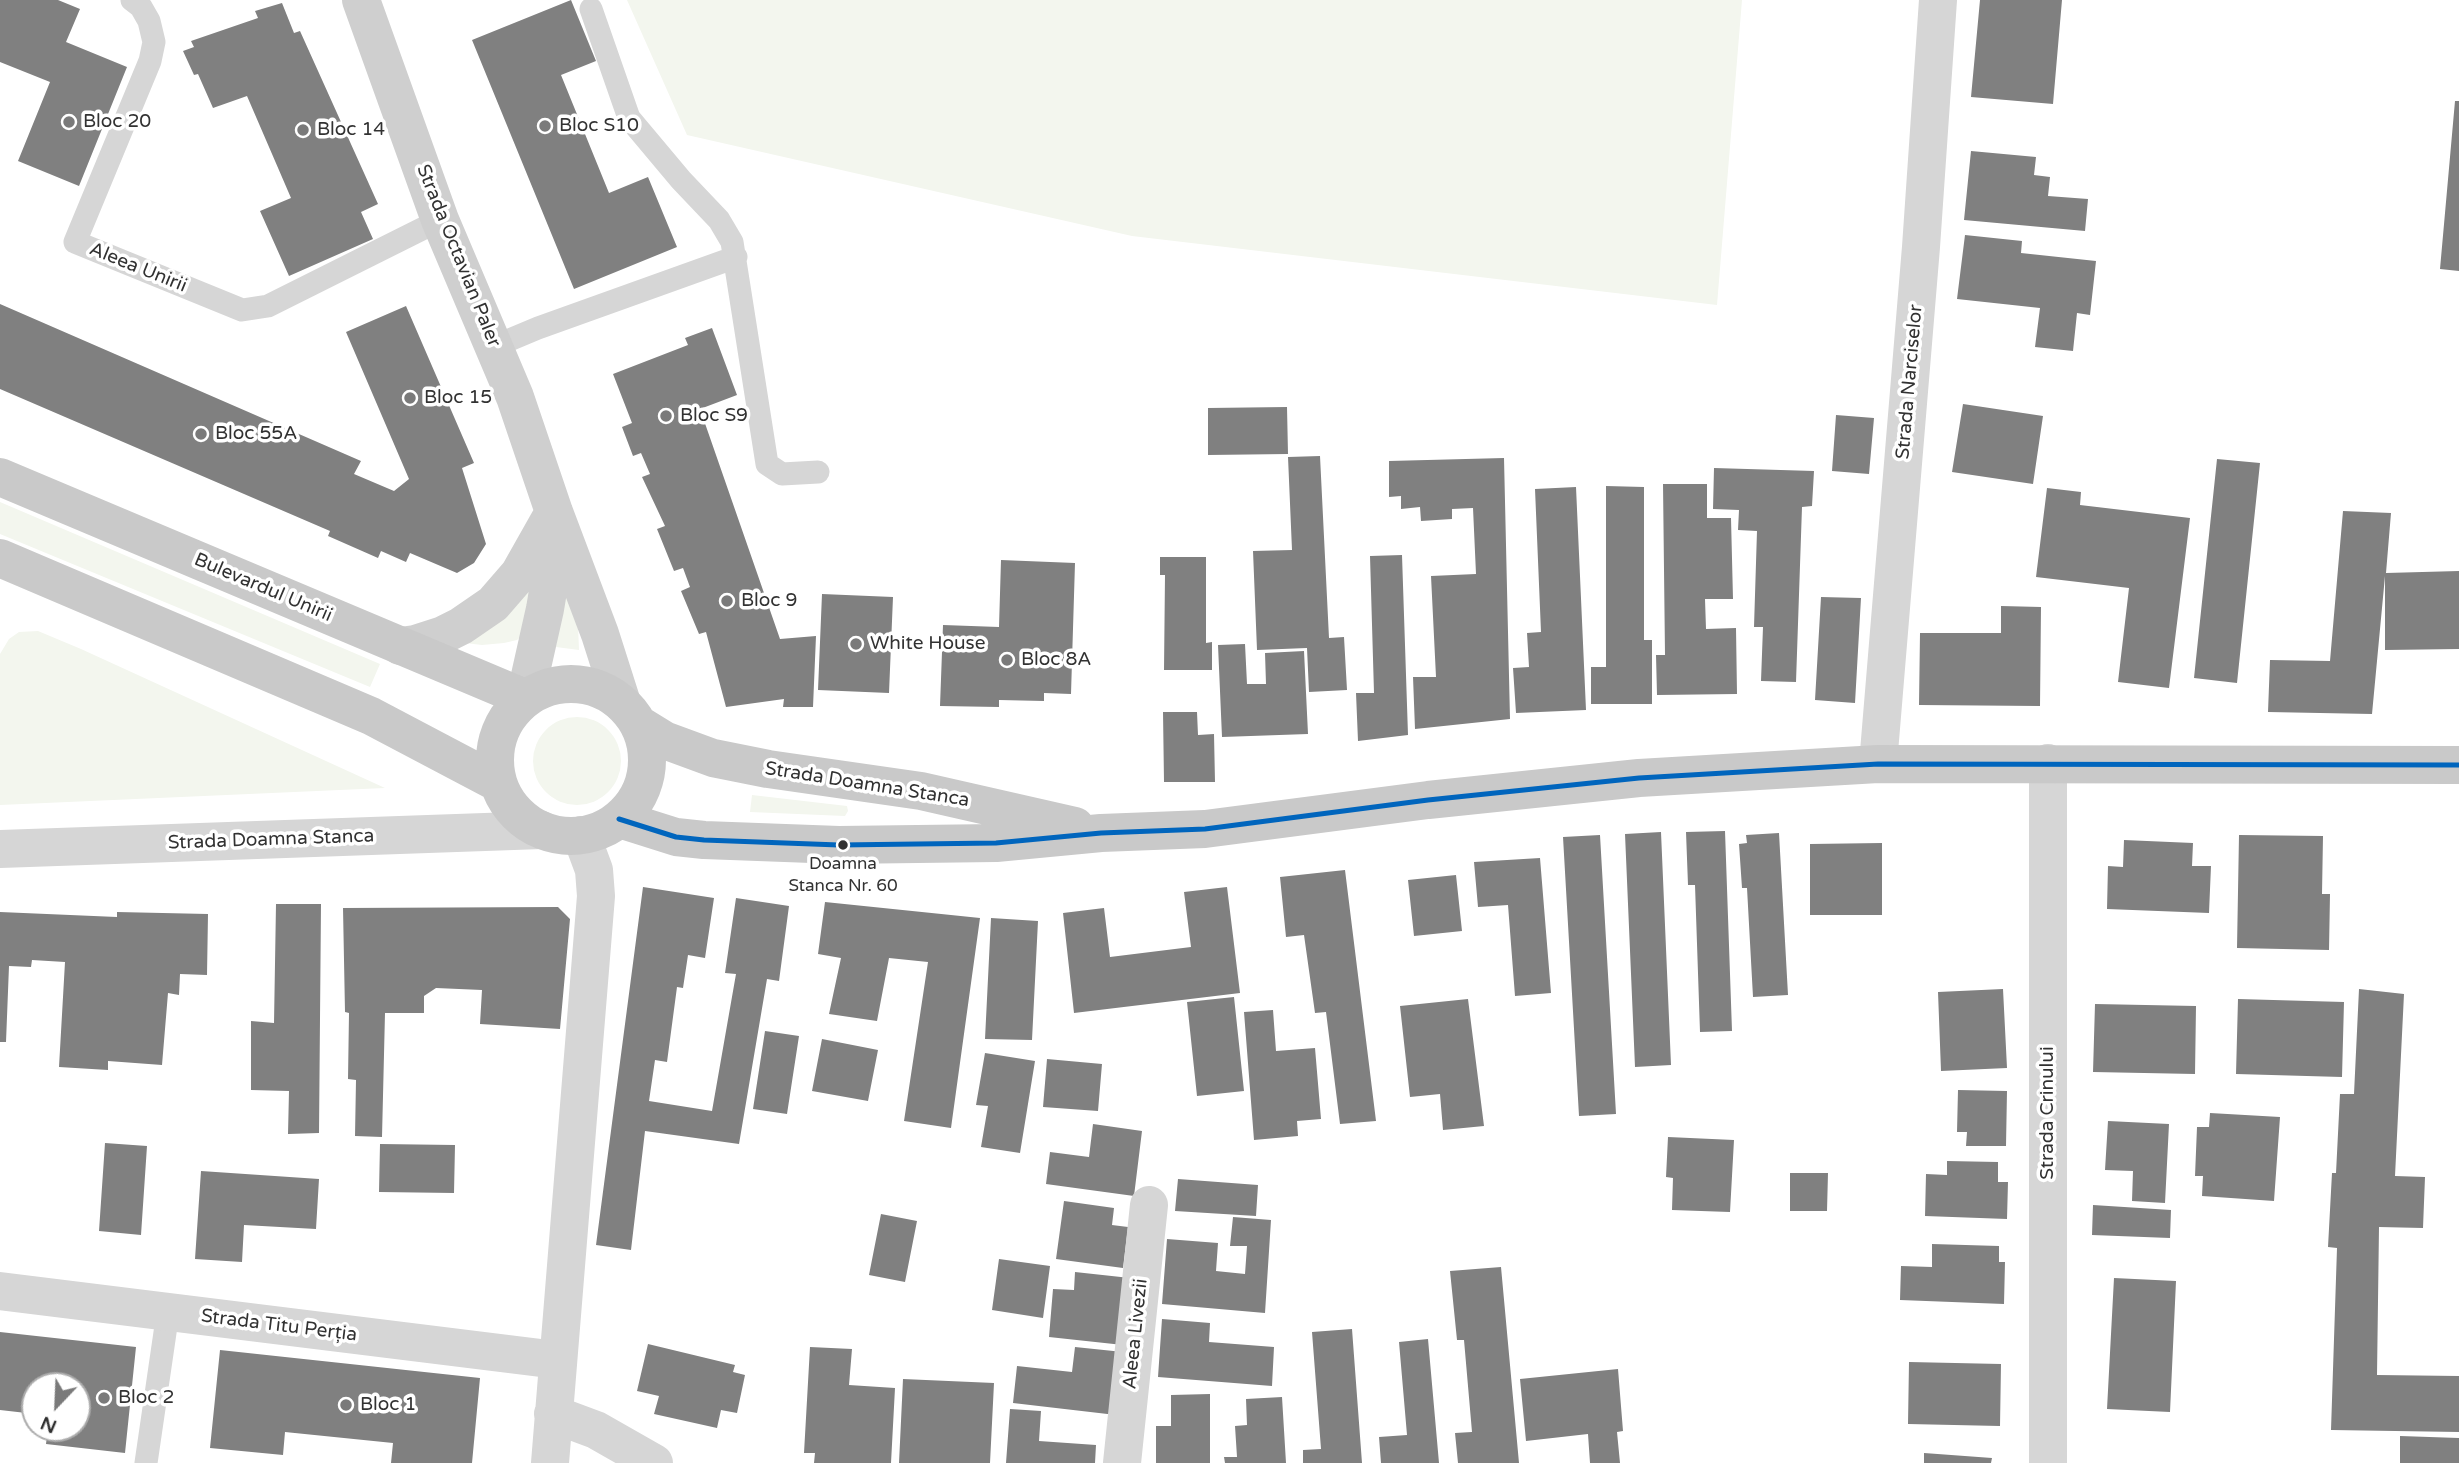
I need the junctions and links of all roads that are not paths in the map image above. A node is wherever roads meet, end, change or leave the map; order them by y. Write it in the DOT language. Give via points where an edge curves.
graph roads {
  1 [pos="132,0"];
  2 [pos="361,0"];
  3 [pos="1938,0"];
  4 [pos="591,9"];
  5 [pos="440,220"];
  6 [pos="736,257"];
  7 [pos="495,346"];
  8 [pos="818,472"];
  9 [pos="0,477"];
  10 [pos="554,512"];
  11 [pos="0,558"];
  12 [pos="400,646"];
  13 [pos="525,698"];
  14 [pos="630,714"];
  15 [pos="2048,763"];
  16 [pos="1878,764"];
  17 [pos="2459,765"];
  18 [pos="498,783"];
  19 [pos="619,819"];
  20 [pos="542,830"];
  21 [pos="1101,832"];
  22 [pos="581,835"];
  23 [pos="0,849"];
  24 [pos="1149,1205"];
  25 [pos="0,1291"];
  26 [pos="168,1312"];
  27 [pos="557,1360"];
  28 [pos="553,1414"];
  29 [pos="146,1463"];
  30 [pos="550,1463"];
  31 [pos="654,1463"];
  32 [pos="1122,1463"];
  33 [pos="2048,1463"];
  1 -- 5 [label="lane, Aleea Unirii" via="149,21 154,42 150,61 75,242 242,310 268,306"];
  2 -- 5 [label="main road, Strada Octavian Paler"];
  3 -- 16 [label="street, Strada Narciselor"];
  4 -- 6 [label="lane" via="629,118 719,220"];
  5 -- 7 [label="main road, Strada Octavian Paler"];
  6 -- 7 [label="lane"];
  6 -- 8 [label="lane" via="767,464 782,474"];
  7 -- 10 [label="main road, Strada Octavian Paler"];
  9 -- 12 [label="main road, Bulevardul Unirii"];
  10 -- 12 [label="main road" via="519,574 493,604 443,635"];
  10 -- 13 [label="main road" via="551,573"];
  10 -- 14 [label="main road, Strada Octavian Paler"];
  11 -- 18 [label="main road" via="371,716"];
  12 -- 13 [label="main road, Bulevardul Unirii"];
  13 -- 14 [label="main road" via="548,687 575,683 600,689"];
  13 -- 18 [label="main road" via="508,715 498,736 494,759"];
  14 -- 19 [label="main road" via="646,748 646,775 636,799"];
  14 -- 21 [label="main road, Strada Doamna Stanca" via="664,740 713,758 921,791"];
  15 -- 16 [label="main road, Strada Doamna Stanca"];
  15 -- 17 [label="main road, Strada Doamna Stanca"];
  15 -- 33 [label="street, Strada Crinului"];
  16 -- 21 [label="main road, Strada Doamna Stanca" via="1639,778 1205,829"];
  18 -- 20 [label="main road" via="508,803"];
  19 -- 21 [label="main road, Strada Doamna Stanca" via="676,837 826,844 996,843"];
  19 -- 22 [label="main road"];
  20 -- 22 [label="main road"];
  20 -- 23 [label="street, Strada Doamna Stanca"];
  22 -- 27 [label="street" via="594,870 596,896"];
  24 -- 32 [label="street, Aleea Livezii"];
  25 -- 26 [label="street, Strada Titu Perția"];
  26 -- 27 [label="street, Strada Titu Perția"];
  26 -- 29 [label="lane"];
  27 -- 28 [label="street"];
  28 -- 30 [label="street"];
  28 -- 31 [label="street" via="596,1430"];
}
